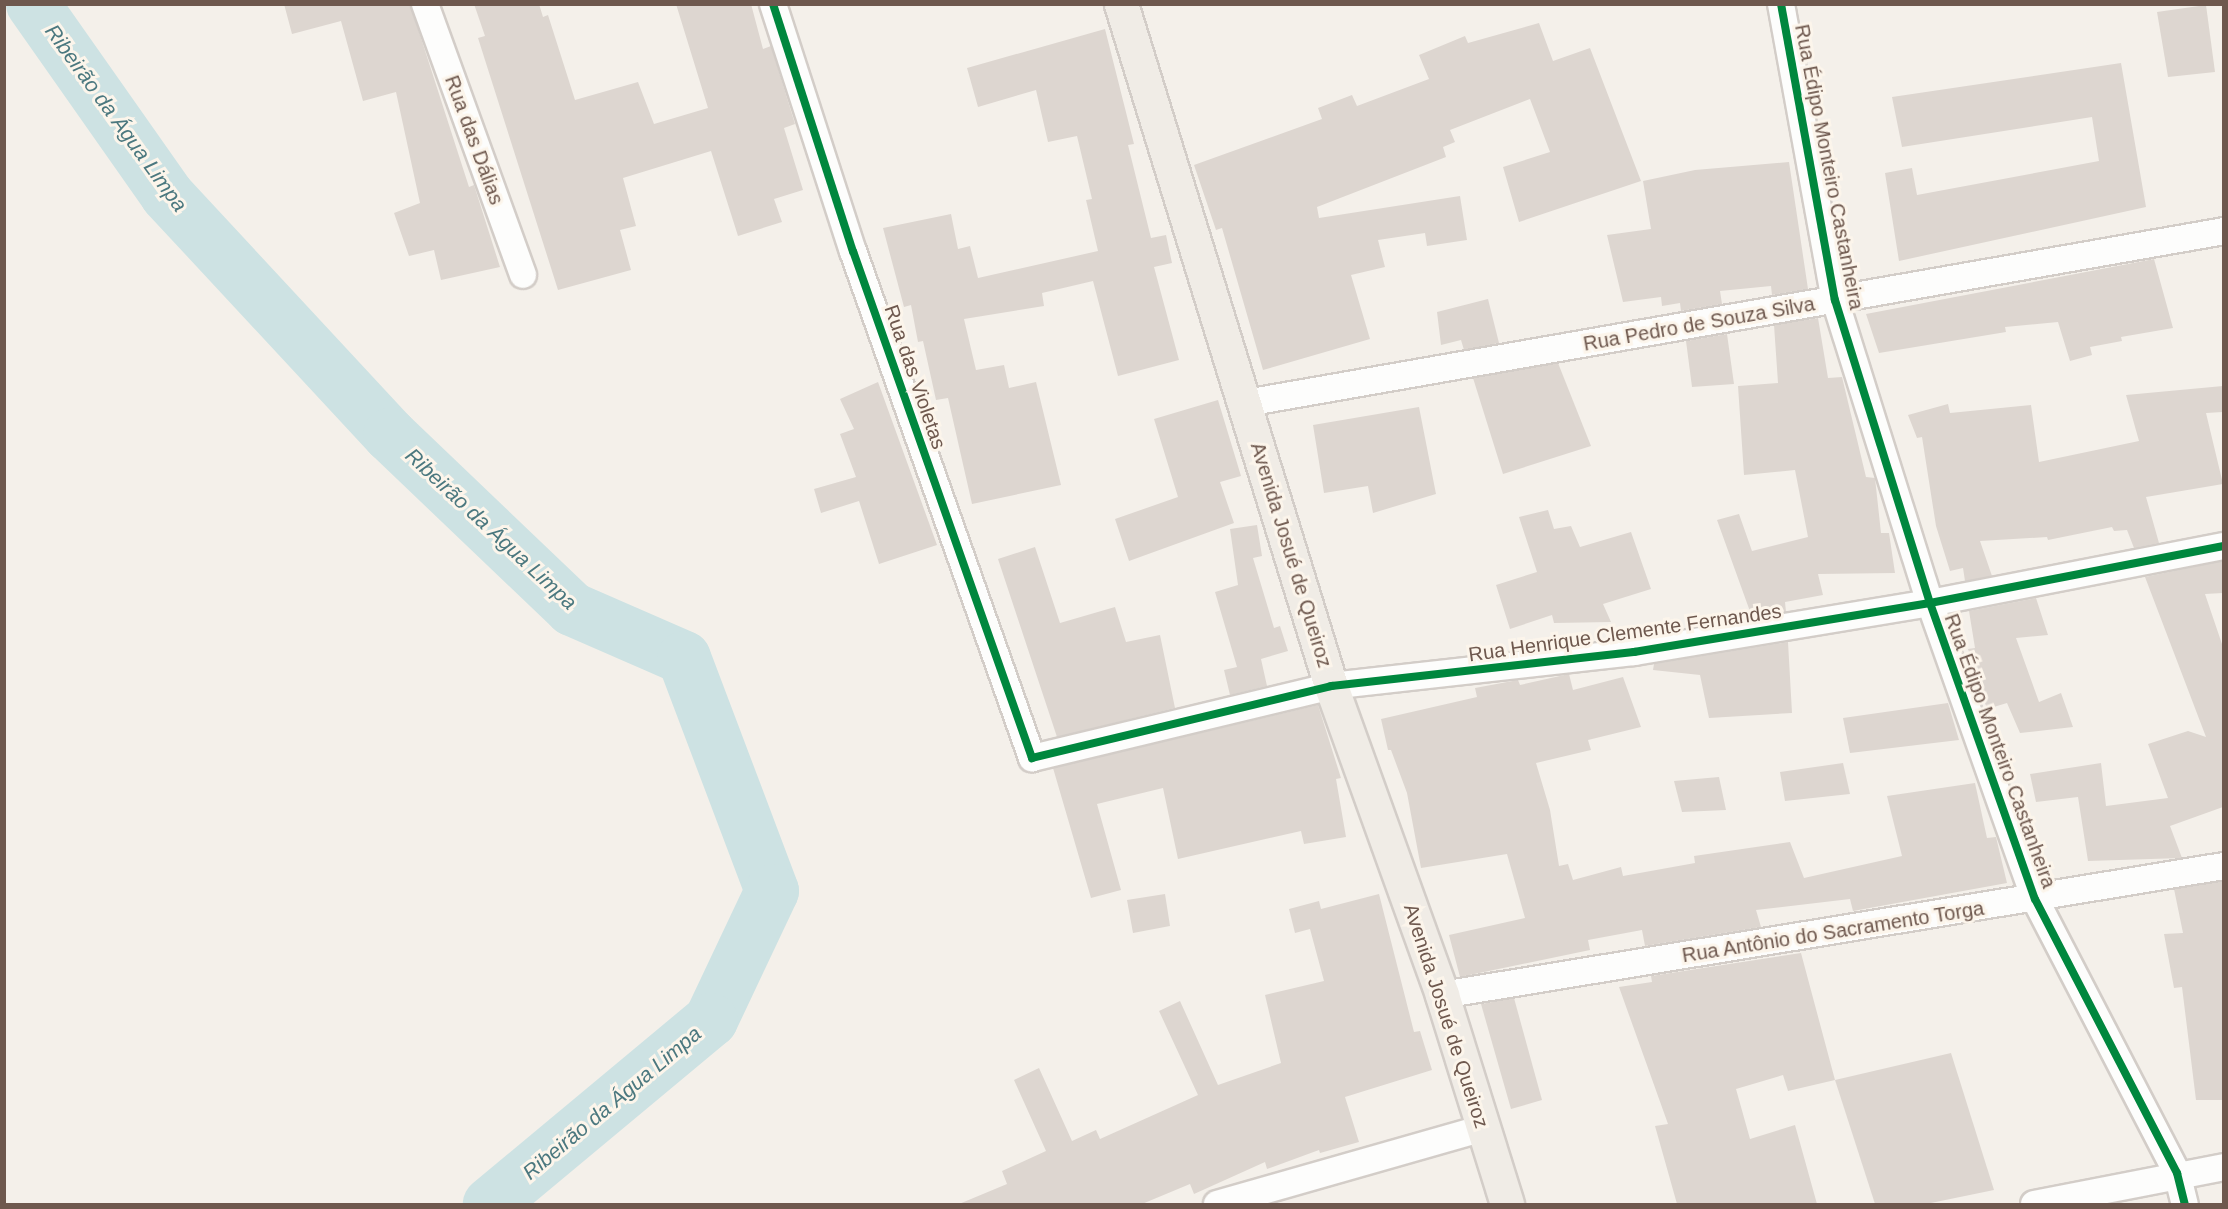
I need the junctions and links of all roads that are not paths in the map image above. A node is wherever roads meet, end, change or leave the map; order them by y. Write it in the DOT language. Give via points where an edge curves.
graph roads {
  1 [pos="425,4"];
  2 [pos="773,4"];
  3 [pos="1121,4"];
  4 [pos="1781,4"];
  5 [pos="2223,231"];
  6 [pos="523,275"];
  7 [pos="1835,300"];
  8 [pos="1246,403"];
  9 [pos="2223,546"];
  10 [pos="1930,603"];
  11 [pos="1331,687"];
  12 [pos="1032,758"];
  13 [pos="2223,866"];
  14 [pos="2035,899"];
  15 [pos="1442,996"];
  16 [pos="1483,1128"];
  17 [pos="2223,1167"];
  18 [pos="2178,1173"];
  19 [pos="1216,1204"];
  20 [pos="1507,1204"];
  21 [pos="2034,1204"];
  22 [pos="2186,1204"];
  1 -- 6 [label="street, Rua das Dálias"];
  2 -- 12 [label="street, Rua das Violetas" via="857,262"];
  3 -- 8 [label="main road, Avenida Josué de Queiroz"];
  4 -- 7 [label="street, Rua Édipo Monteiro Castanheira"];
  5 -- 7 [label="street, Rua Pedro de Souza Silva"];
  7 -- 8 [label="street, Rua Pedro de Souza Silva"];
  7 -- 10 [label="street, Rua Édipo Monteiro Castanheira"];
  8 -- 11 [label="main road, Avenida Josué de Queiroz"];
  9 -- 10 [label="street, Rua Henrique Clemente Fernandes"];
  10 -- 11 [label="street, Rua Henrique Clemente Fernandes" via="1634,652"];
  10 -- 14 [label="street, Rua Édipo Monteiro Castanheira"];
  11 -- 12 [label="street, Rua Henrique Clemente Fernandes"];
  11 -- 15 [label="main road, Avenida Josué de Queiroz"];
  13 -- 14 [label="street, Rua Antônio do Sacramento Torga"];
  14 -- 15 [label="street, Rua Antônio do Sacramento Torga"];
  14 -- 18 [label="street, Rua Édipo Monteiro Castanheira"];
  15 -- 16 [label="main road, Avenida Josué de Queiroz"];
  16 -- 19 [label="street"];
  16 -- 20 [label="main road, Avenida Josué de Queiroz"];
  17 -- 18 [label="street"];
  18 -- 21 [label="street"];
  18 -- 22 [label="street, Rua Édipo Monteiro Castanheira"];
}
